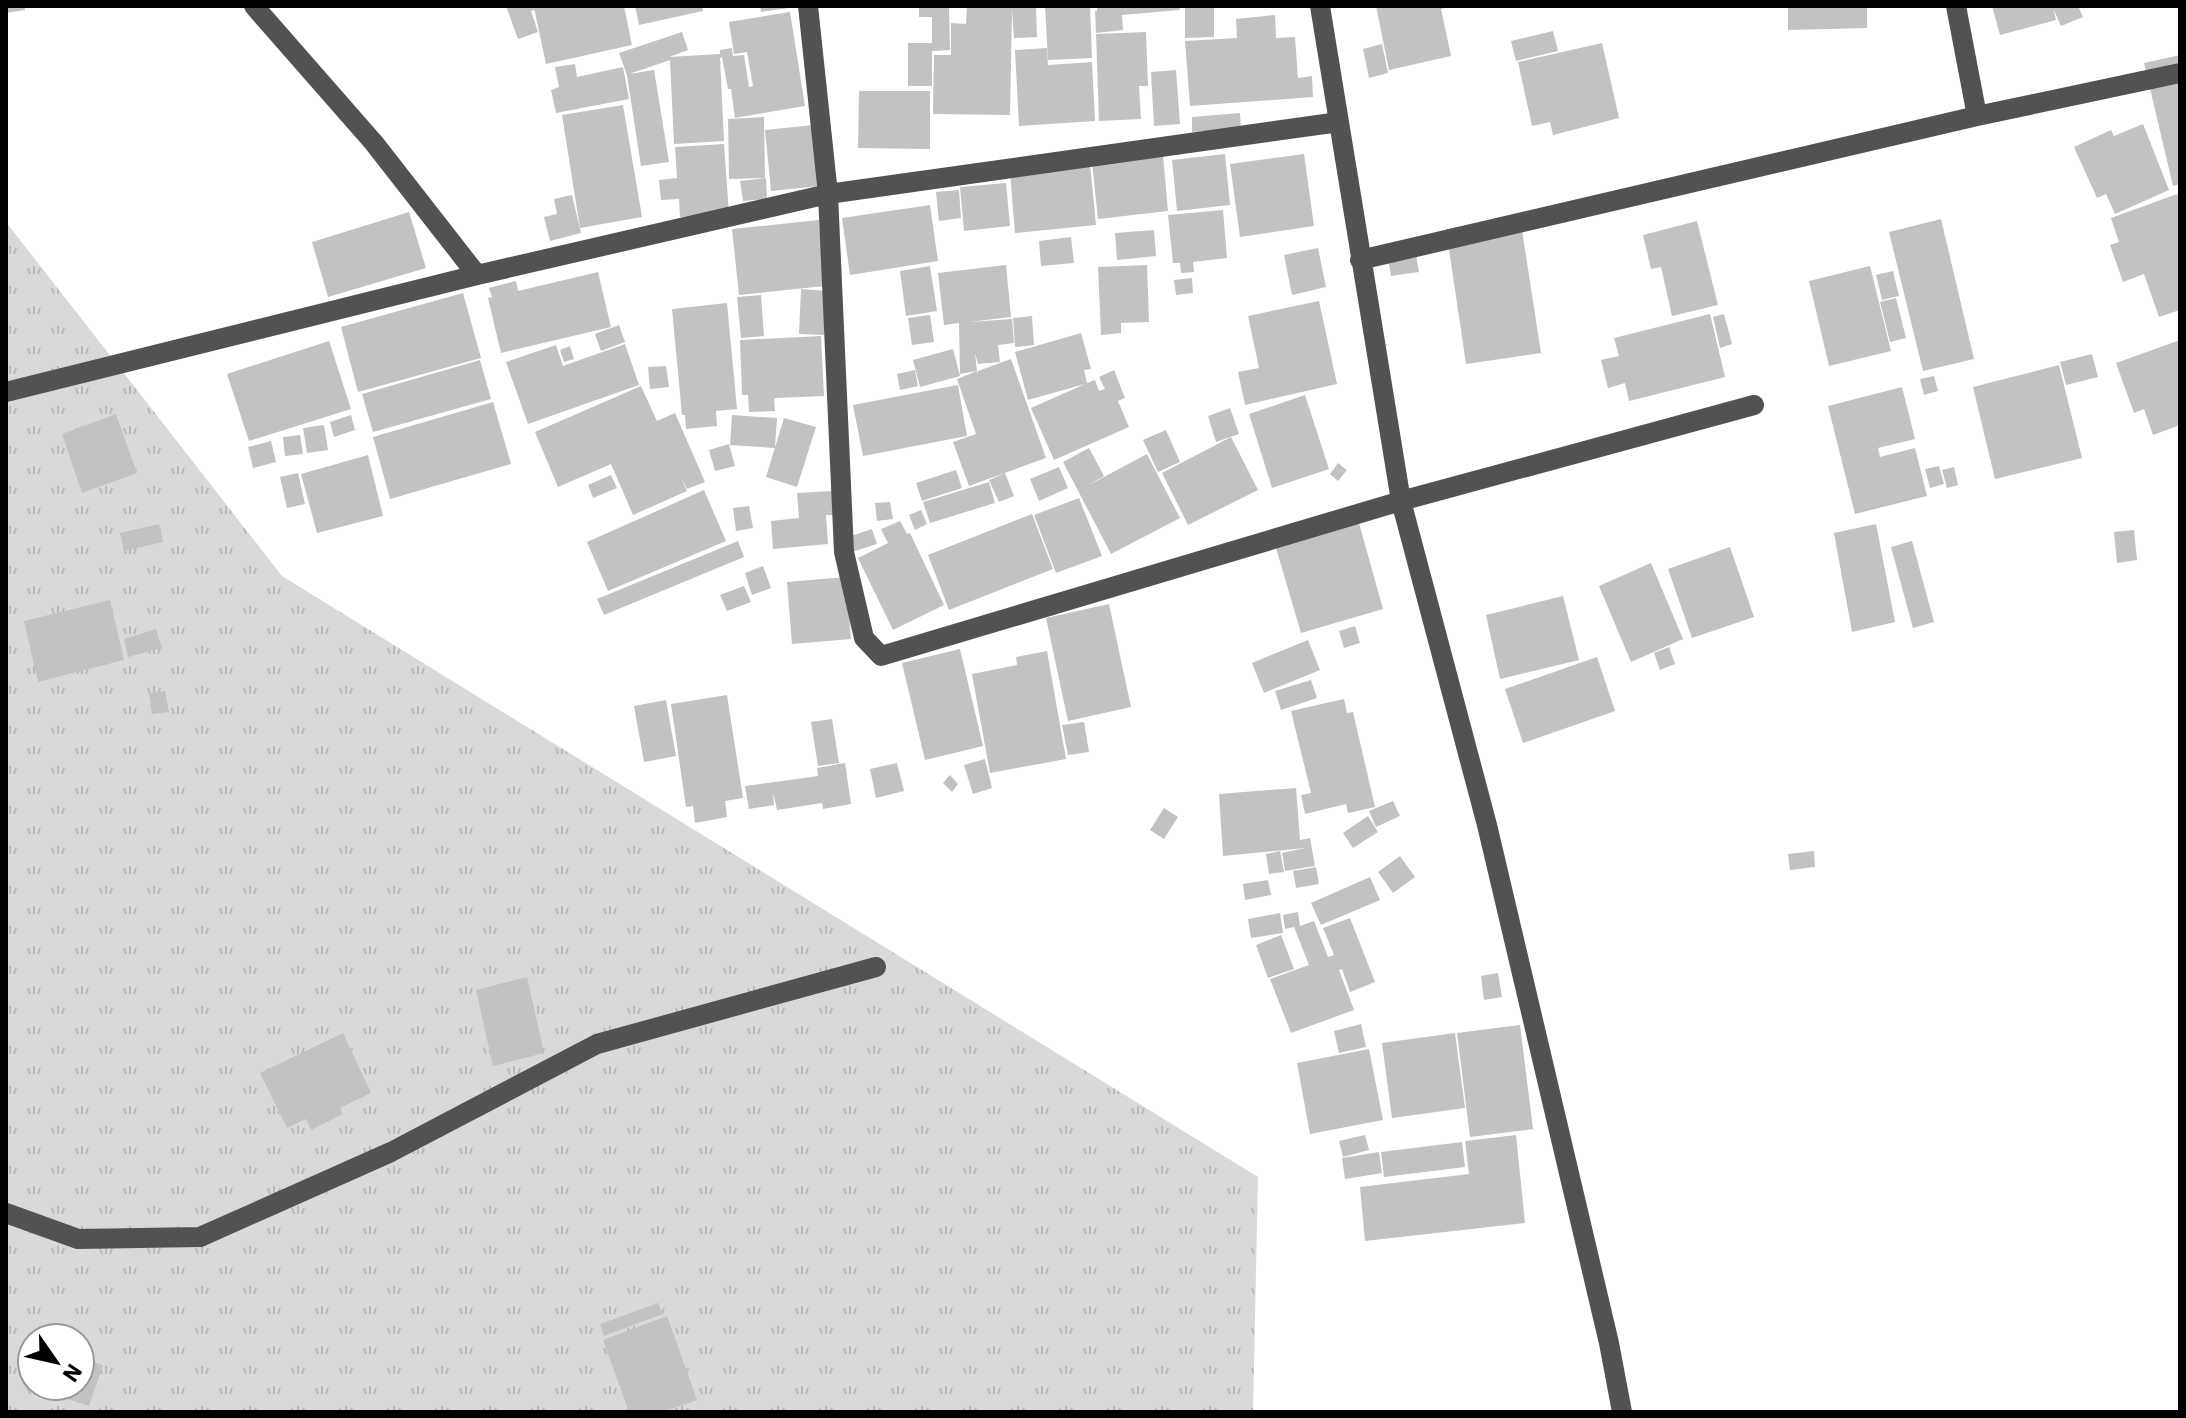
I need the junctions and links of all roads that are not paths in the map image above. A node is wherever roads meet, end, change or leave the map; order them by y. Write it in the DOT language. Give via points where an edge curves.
graph roads {
  1 [pos="254,6"];
  2 [pos="808,6"];
  3 [pos="1320,6"];
  4 [pos="1956,6"];
  5 [pos="2180,73"];
  6 [pos="1977,116"];
  7 [pos="1339,122"];
  8 [pos="828,194"];
  9 [pos="1360,260"];
  10 [pos="477,275"];
  11 [pos="6,392"];
  12 [pos="1754,405"];
  13 [pos="1401,501"];
  14 [pos="876,967"];
  15 [pos="6,1213"];
  16 [pos="1622,1412"];
  1 -- 10 [label="street" via="374,143"];
  2 -- 8 [label="street"];
  3 -- 7 [label="street"];
  4 -- 6 [label="street"];
  5 -- 6 [label="street"];
  6 -- 9 [label="street"];
  7 -- 8 [label="street"];
  7 -- 9 [label="street"];
  8 -- 10 [label="street"];
  8 -- 13 [label="street" via="844,552 864,638 881,656"];
  9 -- 13 [label="street"];
  10 -- 11 [label="street"];
  12 -- 13 [label="street"];
  13 -- 16 [label="street" via="1487,825"];
  14 -- 15 [label="street" via="597,1044 391,1152 200,1237 78,1239"];
}
